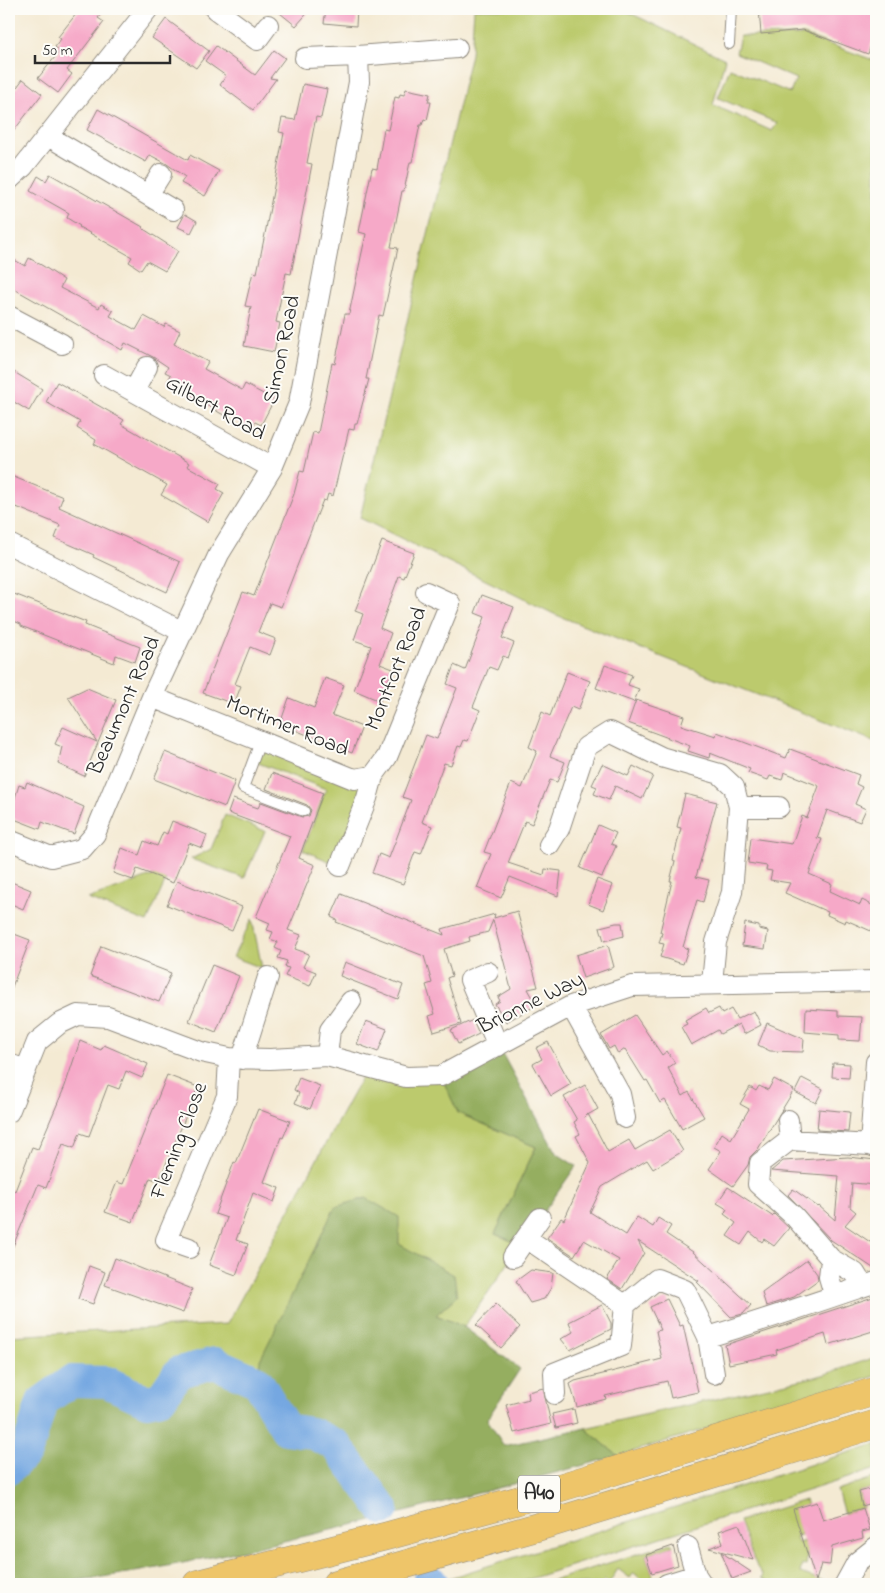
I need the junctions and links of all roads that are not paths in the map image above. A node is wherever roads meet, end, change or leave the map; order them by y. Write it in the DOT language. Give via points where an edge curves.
graph roads {
  1 [pos="148,9"];
  2 [pos="215,9"];
  3 [pos="731,9"];
  4 [pos="268,25"];
  5 [pos="729,44"];
  6 [pos="457,48"];
  7 [pos="358,56"];
  8 [pos="305,58"];
  9 [pos="48,136"];
  10 [pos="160,174"];
  11 [pos="9,180"];
  12 [pos="148,195"];
  13 [pos="173,210"];
  14 [pos="9,316"];
  15 [pos="48,343"];
  16 [pos="147,368"];
  17 [pos="104,375"];
  18 [pos="134,391"];
  19 [pos="272,468"];
  20 [pos="9,544"];
  21 [pos="426,592"];
  22 [pos="183,632"];
  23 [pos="152,697"];
  24 [pos="260,742"];
  25 [pos="373,776"];
  26 [pos="740,807"];
  27 [pos="779,807"];
  28 [pos="304,811"];
  29 [pos="560,837"];
  30 [pos="9,840"];
  31 [pos="340,866"];
  32 [pos="488,972"];
  33 [pos="268,977"];
  34 [pos="876,980"];
  35 [pos="712,983"];
  36 [pos="351,1001"];
  37 [pos="571,1006"];
  38 [pos="498,1046"];
  39 [pos="327,1056"];
  40 [pos="235,1059"];
  41 [pos="876,1062"];
  42 [pos="17,1067"];
  43 [pos="9,1112"];
  44 [pos="625,1118"];
  45 [pos="788,1120"];
  46 [pos="790,1140"];
  47 [pos="873,1146"];
  48 [pos="540,1218"];
  49 [pos="526,1238"];
  50 [pos="188,1248"];
  51 [pos="513,1257"];
  52 [pos="831,1259"];
  53 [pos="870,1284"];
  54 [pos="834,1294"];
  55 [pos="625,1305"];
  56 [pos="708,1337"];
  57 [pos="714,1374"];
  58 [pos="876,1391"];
  59 [pos="555,1394"];
  60 [pos="876,1424"];
  61 [pos="688,1547"];
  62 [pos="876,1547"];
  63 [pos="699,1580"];
  64 [pos="197,1584"];
  65 [pos="336,1584"];
  66 [pos="667,1584"];
  67 [pos="845,1584"];
  1 -- 9 [label="street"];
  2 -- 4 [label="street" via="257,40"];
  3 -- 5 [label="lane"];
  6 -- 7 [label="street"];
  7 -- 8 [label="street"];
  7 -- 19 [label="street, Simon Road" via="359,82 299,403"];
  9 -- 11 [label="street"];
  9 -- 12 [label="street"];
  10 -- 12 [label="street"];
  12 -- 13 [label="street"];
  14 -- 15 [label="street"];
  16 -- 18 [label="street, Gilbert Road"];
  17 -- 18 [label="street, Gilbert Road"];
  18 -- 19 [label="street, Gilbert Road"];
  19 -- 22 [label="street, Simon Road" via="219,554"];
  20 -- 22 [label="street, Beaumont Road"];
  21 -- 25 [label="street, Montfort Road" via="450,603 387,757"];
  22 -- 23 [label="street, Beaumont Road"];
  23 -- 24 [label="street, Mortimer Road"];
  23 -- 30 [label="street, Beaumont Road" via="96,834 82,849 51,857"];
  24 -- 25 [label="street, Mortimer Road" via="354,779"];
  24 -- 28 [label="lane" via="243,788"];
  25 -- 31 [label="street, Mortimer Road"];
  26 -- 27 [label="street"];
  26 -- 29 [label="street" via="734,787 720,774 661,757 610,732 586,747"];
  26 -- 35 [label="street" via="732,892 716,942"];
  32 -- 38 [label="street" via="470,980"];
  33 -- 40 [label="street"];
  34 -- 35 [label="street, Brionne Way"];
  35 -- 37 [label="street, Brionne Way" via="632,986"];
  36 -- 39 [label="street" via="330,1030"];
  37 -- 38 [label="street, Brionne Way"];
  37 -- 44 [label="street" via="628,1091"];
  38 -- 39 [label="street, Brionne Way" via="442,1076 406,1077"];
  39 -- 40 [label="street, Brionne Way"];
  40 -- 42 [label="street, Brionne Way" via="201,1052 108,1017 87,1014 58,1024 37,1042"];
  40 -- 50 [label="street, Fleming Close" via="227,1096 158,1237"];
  41 -- 47 [label="street"];
  42 -- 43 [label="street, Brionne Way"];
  45 -- 46 [label="street"];
  46 -- 47 [label="street"];
  46 -- 52 [label="street" via="760,1163 758,1184 794,1216"];
  48 -- 49 [label="street"];
  49 -- 51 [label="street"];
  49 -- 55 [label="street"];
  52 -- 53 [label="street"];
  52 -- 54 [label="street" via="829,1277"];
  53 -- 54 [label="street"];
  54 -- 56 [label="street"];
  55 -- 56 [label="street" via="657,1279 685,1290"];
  55 -- 59 [label="street" via="621,1346 554,1373"];
  56 -- 57 [label="street"];
  58 -- 64 [label="highway, A40" via="516,1500 378,1539"];
  60 -- 65 [label="highway, A40"];
  61 -- 63 [label="street"];
  62 -- 67 [label="street" via="857,1562"];
  63 -- 66 [label="street"];
}
